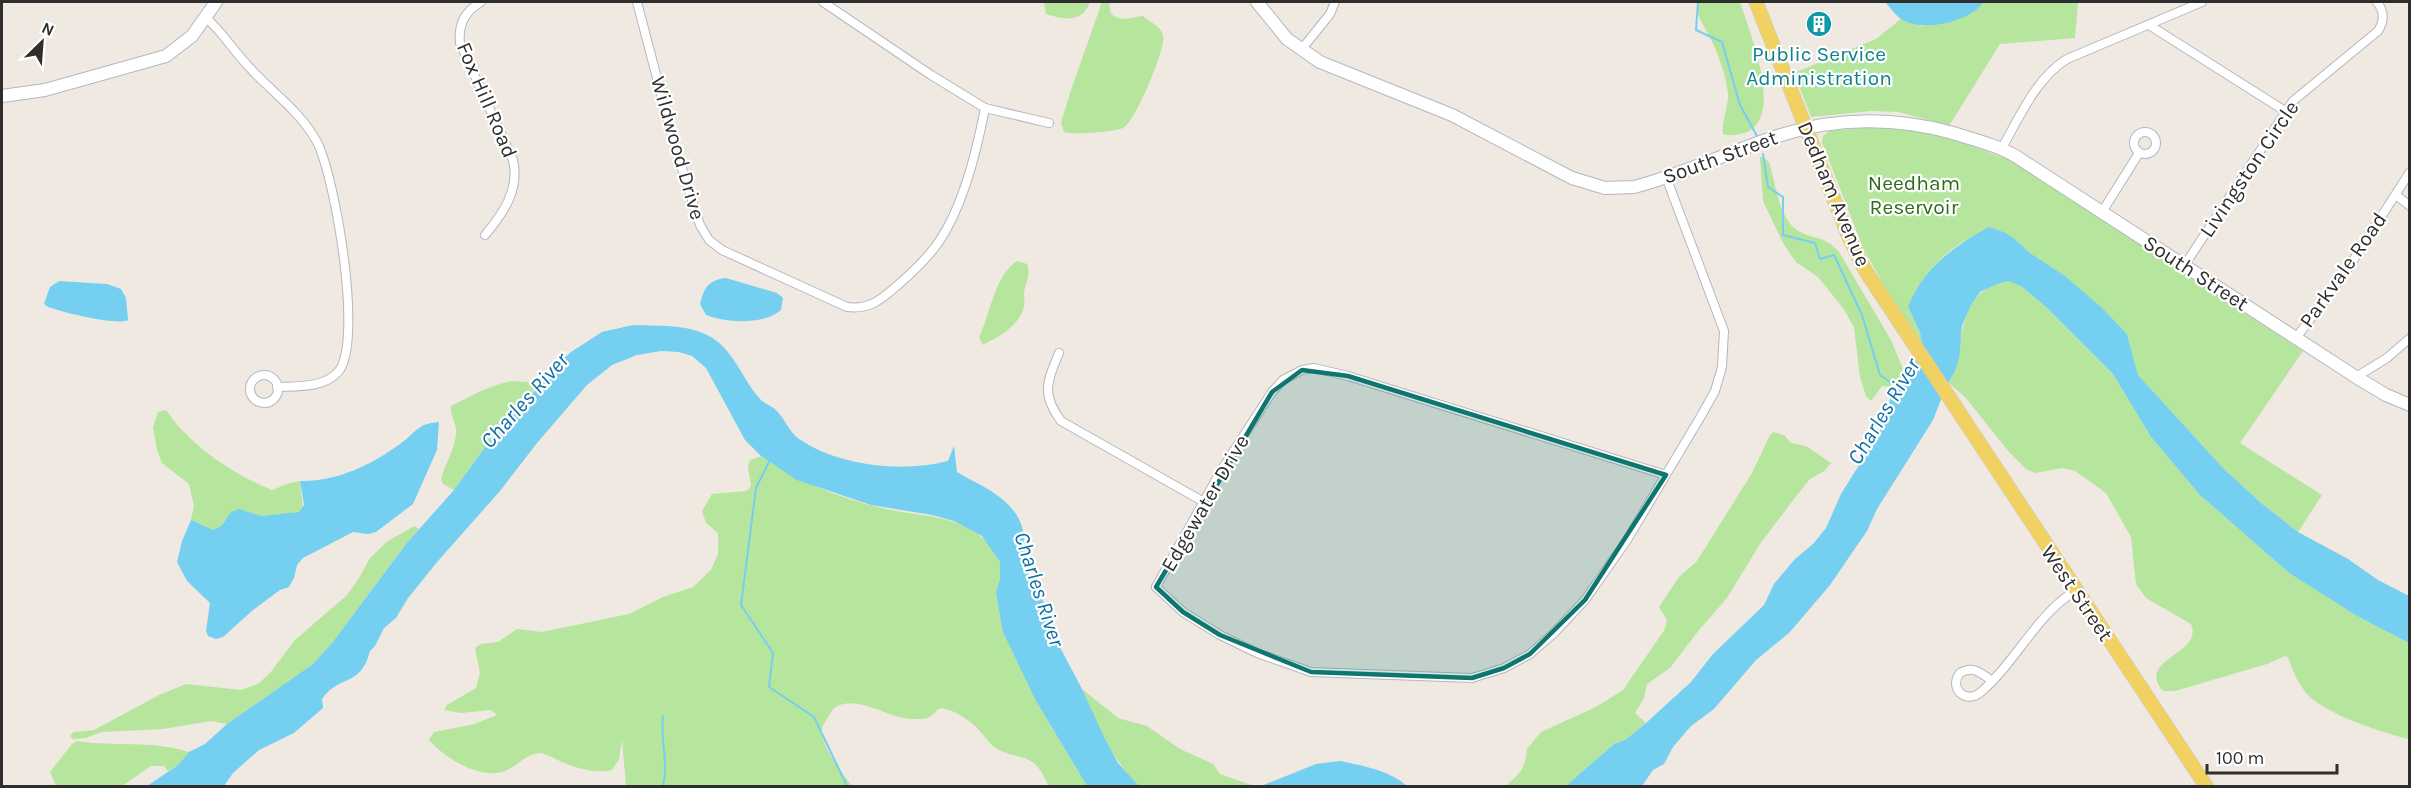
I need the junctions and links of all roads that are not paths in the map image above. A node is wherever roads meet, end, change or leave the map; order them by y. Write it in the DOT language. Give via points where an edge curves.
graph roads {
  1 [pos="216,2"];
  2 [pos="481,2"];
  3 [pos="637,2"];
  4 [pos="827,2"];
  5 [pos="1257,2"];
  6 [pos="1335,2"];
  7 [pos="1756,2"];
  8 [pos="2202,2"];
  9 [pos="2376,2"];
  10 [pos="205,17"];
  11 [pos="2149,24"];
  12 [pos="1301,50"];
  13 [pos="2,96"];
  14 [pos="985,108"];
  15 [pos="2285,111"];
  16 [pos="1048,123"];
  17 [pos="1806,128"];
  18 [pos="2001,148"];
  19 [pos="2139,153"];
  20 [pos="2409,172"];
  21 [pos="1666,177"];
  22 [pos="2396,195"];
  23 [pos="2409,207"];
  24 [pos="2102,212"];
  25 [pos="485,235"];
  26 [pos="2184,266"];
  27 [pos="2296,338"];
  28 [pos="2409,338"];
  29 [pos="1059,353"];
  30 [pos="1934,376"];
  31 [pos="2356,377"];
  32 [pos="278,387"];
  33 [pos="2409,405"];
  34 [pos="1666,475"];
  35 [pos="1204,502"];
  36 [pos="2075,591"];
  37 [pos="1992,681"];
  38 [pos="2206,786"];
  1 -- 10 [label="street"];
  2 -- 25 [label="street, Fox Hill Road" via="463,20 459,43 515,171 508,204"];
  3 -- 14 [label="street, Wildwood Drive" via="674,143 705,235 722,250 847,307 864,308 879,302 940,241 961,195"];
  4 -- 14 [label="street"];
  5 -- 12 [label="street, South Street"];
  6 -- 12 [label="street"];
  7 -- 17 [label="main road, Dedham Avenue"];
  8 -- 11 [label="street"];
  9 -- 15 [label="street, Livingston Circle" via="2383,17 2378,31 2301,93"];
  10 -- 13 [label="street" via="186,42 166,56 45,90"];
  10 -- 32 [label="street" via="250,69 300,116 316,141 330,176 345,261 347,354 340,369 329,379"];
  11 -- 15 [label="street"];
  11 -- 18 [label="street" via="2058,66 2035,92"];
  12 -- 21 [label="street, South Street" via="1320,62 1452,116 1588,185 1622,189"];
  14 -- 16 [label="street"];
  15 -- 26 [label="street, Livingston Circle"];
  17 -- 18 [label="street, South Street" via="1900,121"];
  17 -- 21 [label="street, South Street"];
  17 -- 30 [label="main road, Dedham Avenue" via="1857,254"];
  18 -- 24 [label="street, South Street"];
  19 -- 24 [label="street"];
  20 -- 22 [label="street, Parkvale Road"];
  21 -- 34 [label="street, Edgewater Drive" via="1724,331 1724,348 1715,391"];
  22 -- 23 [label="street"];
  22 -- 27 [label="street, Parkvale Road"];
  24 -- 26 [label="street, South Street"];
  26 -- 27 [label="street, South Street"];
  27 -- 31 [label="street, South Street"];
  28 -- 31 [label="street" via="2387,358"];
  29 -- 35 [label="street" via="1047,383 1049,400 1061,422"];
  30 -- 36 [label="main road, West Street"];
  31 -- 33 [label="street, South Street"];
  34 -- 35 [label="street, Edgewater Drive" via="1314,368 1283,380 1272,392"];
  34 -- 35 [label="street, Edgewater Drive" via="1604,575 1554,633 1530,654 1472,678 1311,672 1257,653 1183,612 1156,587"];
  36 -- 37 [label="street" via="2055,606"];
  36 -- 38 [label="main road, West Street"];
}
